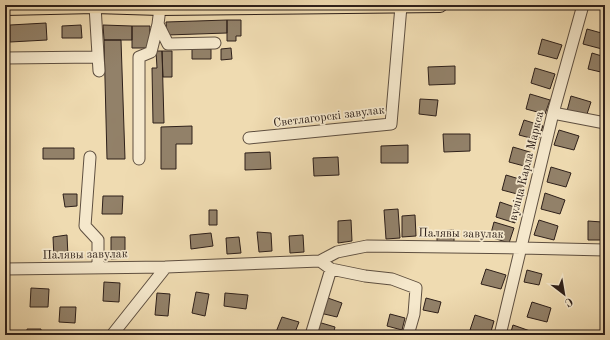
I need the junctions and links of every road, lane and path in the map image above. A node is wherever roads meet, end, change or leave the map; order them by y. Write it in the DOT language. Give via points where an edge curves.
graph roads {
  1 [pos="440,5"];
  2 [pos="583,5"];
  3 [pos="95,6"];
  4 [pos="401,6"];
  5 [pos="5,8"];
  6 [pos="160,8"];
  7 [pos="158,24"];
  8 [pos="215,43"];
  9 [pos="98,57"];
  10 [pos="5,58"];
  11 [pos="99,71"];
  12 [pos="553,112"];
  13 [pos="605,123"];
  14 [pos="249,138"];
  15 [pos="90,157"];
  16 [pos="139,159"];
  17 [pos="521,248"];
  18 [pos="605,250"];
  19 [pos="320,261"];
  20 [pos="166,267"];
  21 [pos="98,268"];
  22 [pos="5,269"];
  23 [pos="331,269"];
  24 [pos="112,335"];
  25 [pos="311,335"];
  26 [pos="408,335"];
  27 [pos="500,335"];
  1 -- 4 [label="main road"];
  2 -- 12 [label="street, вуліца Карла Маркса"];
  3 -- 5 [label="main road"];
  3 -- 6 [label="main road"];
  3 -- 9 [label="street"];
  4 -- 6 [label="main road"];
  4 -- 14 [label="street, Светлагорскі завулак" via="391,124"];
  6 -- 7 [label="street"];
  7 -- 8 [label="street" via="168,44"];
  7 -- 16 [label="street" via="151,52 139,57"];
  9 -- 10 [label="street"];
  9 -- 11 [label="street"];
  12 -- 13 [label="street"];
  12 -- 17 [label="street, вуліца Карла Маркса"];
  15 -- 21 [label="street" via="85,226 98,240"];
  17 -- 18 [label="street, Палявы завулак"];
  17 -- 19 [label="street, Палявы завулак" via="367,246 337,252"];
  17 -- 27 [label="street, вуліца Карла Маркса"];
  19 -- 20 [label="street, Палявы завулак"];
  19 -- 23 [label="street"];
  20 -- 21 [label="street, Палявы завулак"];
  20 -- 24 [label="street"];
  21 -- 22 [label="street, Палявы завулак"];
  23 -- 25 [label="street"];
  23 -- 26 [label="street" via="392,279 416,288 414,314"];
}
